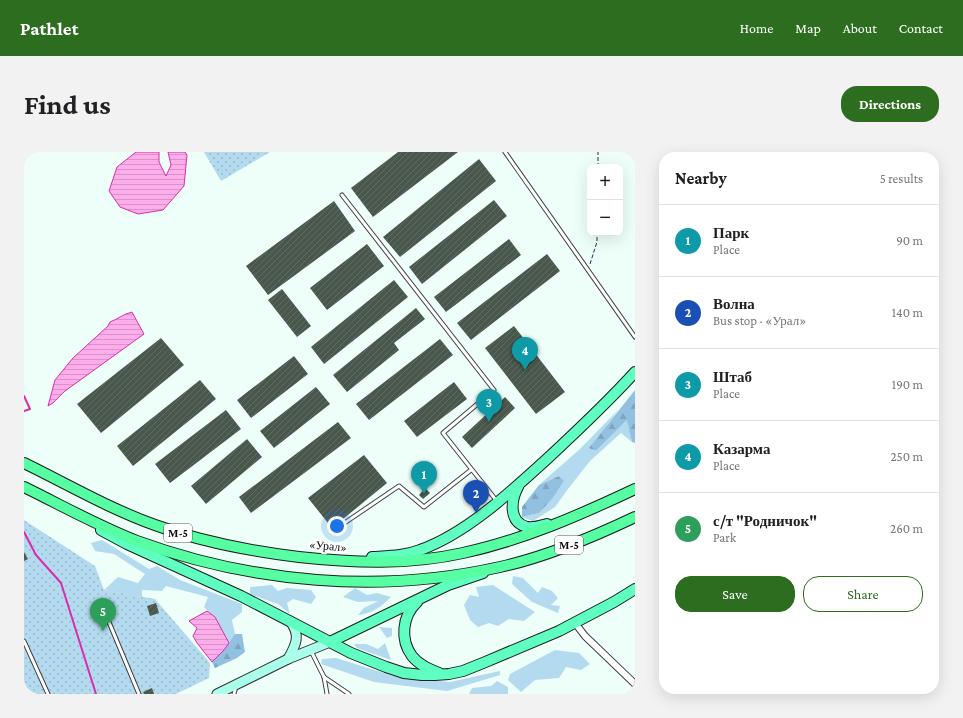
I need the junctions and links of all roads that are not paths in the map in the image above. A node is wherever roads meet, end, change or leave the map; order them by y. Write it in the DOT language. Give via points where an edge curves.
graph roads {
  1 [pos="505,152"];
  2 [pos="342,195"];
  3 [pos="635,337"];
  4 [pos="635,372"];
  5 [pos="24,463"];
  6 [pos="471,470"];
  7 [pos="520,483"];
  8 [pos="24,487"];
  9 [pos="635,489"];
  10 [pos="497,502"];
  11 [pos="73,512"];
  12 [pos="635,517"];
  13 [pos="564,521"];
  14 [pos="343,524"];
  15 [pos="345,561"];
  16 [pos="501,567"];
  17 [pos="635,589"];
  18 [pos="422,597"];
  19 [pos="101,603"];
  20 [pos="290,621"];
  21 [pos="575,623"];
  22 [pos="24,641"];
  23 [pos="330,642"];
  24 [pos="310,650"];
  25 [pos="288,659"];
  26 [pos="449,674"];
  27 [pos="324,677"];
  28 [pos="632,679"];
  29 [pos="236,684"];
  30 [pos="635,684"];
  31 [pos="48,694"];
  32 [pos="139,694"];
  33 [pos="217,694"];
  34 [pos="234,694"];
  35 [pos="327,694"];
  36 [pos="349,694"];
  1 -- 3 [label="lane"];
  2 -- 6 [label="lane" via="494,390 443,433"];
  4 -- 7 [label="main road" via="589,420"];
  5 -- 15 [label="highway, «Урал» / М-5" via="110,506 173,531 270,554"];
  6 -- 10 [label="lane"];
  6 -- 14 [label="lane" via="424,507 398,486"];
  7 -- 10 [label="main road"];
  7 -- 13 [label="main road" via="512,502 514,515 519,523 534,527"];
  8 -- 11 [label="highway, М-5"];
  9 -- 13 [label="highway, «Урал» / М-5"];
  10 -- 15 [label="main road" via="458,531 419,551 397,556"];
  11 -- 16 [label="highway, М-5" via="110,530 168,551 232,569 280,577 411,581"];
  11 -- 20 [label="main road" via="127,544"];
  12 -- 16 [label="highway, М-5" via="575,543"];
  13 -- 15 [label="highway, «Урал» / М-5" via="496,544 441,557 414,561"];
  16 -- 18 [label="main road"];
  17 -- 21 [label="main road"];
  18 -- 23 [label="main road"];
  18 -- 26 [label="main road" via="413,605 404,624 407,647 419,663 434,671"];
  19 -- 32 [label="lane"];
  20 -- 23 [label="main road"];
  20 -- 25 [label="main road" via="297,635"];
  21 -- 26 [label="main road" via="483,663"];
  21 -- 28 [label="street" via="584,636"];
  22 -- 31 [label="lane"];
  23 -- 24 [label="main road"];
  23 -- 26 [label="main road" via="367,660 404,672"];
  24 -- 25 [label="main road"];
  24 -- 27 [label="lane"];
  25 -- 29 [label="main road"];
  27 -- 35 [label="lane"];
  27 -- 36 [label="lane"];
  28 -- 30 [label="street"];
  29 -- 33 [label="main road"];
  29 -- 34 [label="lane"];
}
